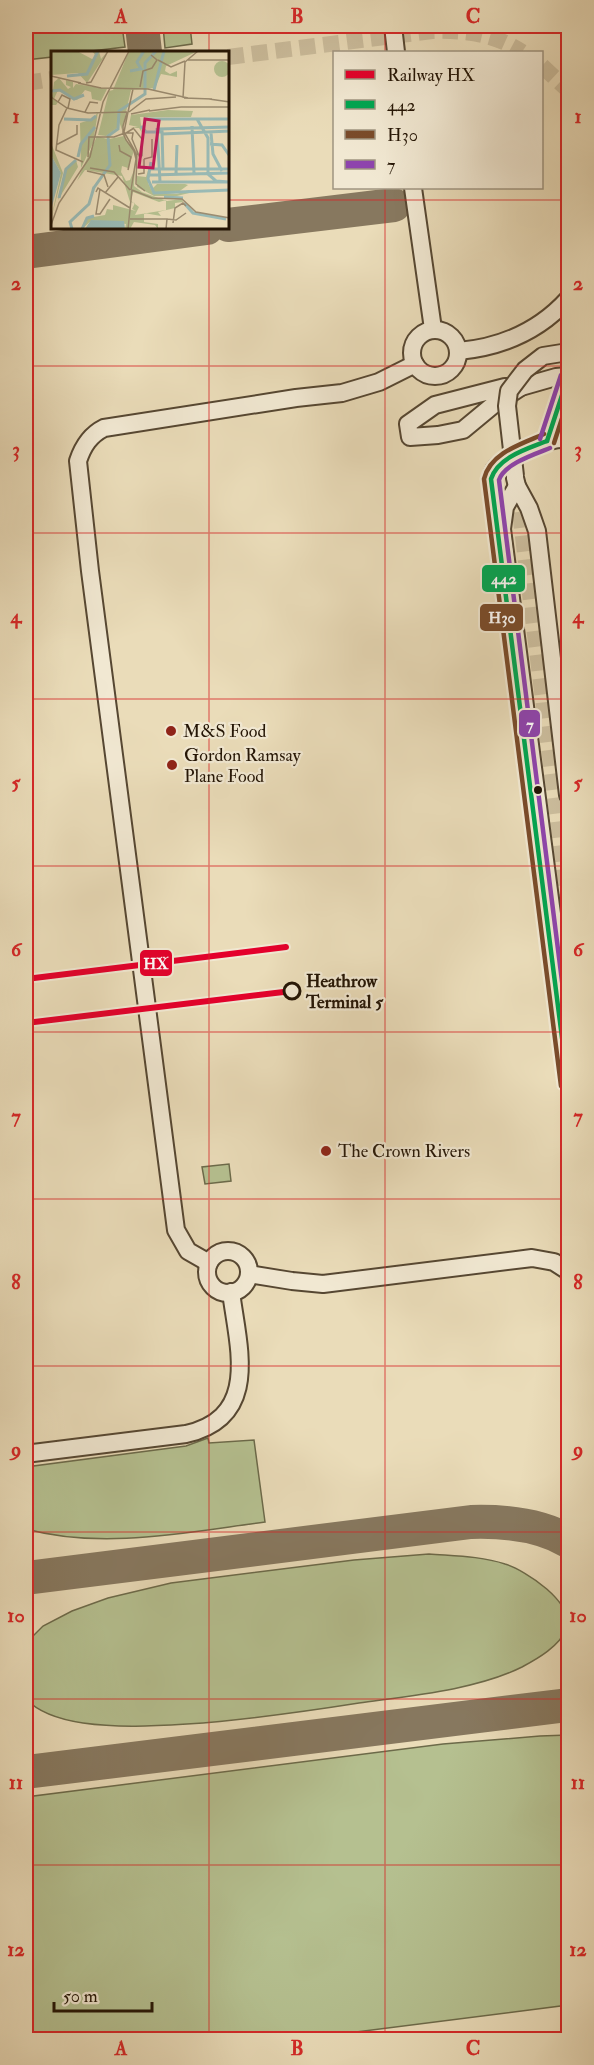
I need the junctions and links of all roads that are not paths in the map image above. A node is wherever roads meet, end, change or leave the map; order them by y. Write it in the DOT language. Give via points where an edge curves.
graph roads {
  1 [pos="393,26"];
  2 [pos="396,51"];
  3 [pos="413,189"];
  4 [pos="568,299"];
  5 [pos="433,329"];
  6 [pos="459,351"];
  7 [pos="568,352"];
  8 [pos="415,364"];
  9 [pos="568,376"];
  10 [pos="521,387"];
  11 [pos="466,399"];
  12 [pos="474,422"];
  13 [pos="568,439"];
  14 [pos="547,441"];
  15 [pos="529,449"];
  16 [pos="491,479"];
  17 [pos="516,479"];
  18 [pos="568,795"];
  19 [pos="568,1037"];
  20 [pos="209,1263"];
  21 [pos="568,1271"];
  22 [pos="249,1274"];
  23 [pos="231,1292"];
  24 [pos="33,1453"];
  1 -- 2 [label="street"];
  3 -- 5 [label="street"];
  4 -- 6 [label="street" via="541,324 518,336 494,346"];
  5 -- 6 [label="street" via="448,333"];
  5 -- 8 [label="street" via="415,341"];
  6 -- 8 [label="street" via="455,366 442,375 426,375"];
  7 -- 17 [label="street, bridge" via="543,356 525,370 509,391 507,406"];
  8 -- 20 [label="street" via="358,390 104,428 84,445 78,461 176,1230 188,1251"];
  9 -- 10 [label="street"];
  9 -- 14 [label="street"];
  10 -- 11 [label="street" via="492,390"];
  10 -- 12 [label="street"];
  11 -- 12 [label="street"];
  11 -- 12 [label="street" via="435,405 408,424 410,437 463,430"];
  13 -- 14 [label="street"];
  14 -- 15 [label="street"];
  15 -- 16 [label="street" via="494,470"];
  15 -- 17 [label="street"];
  17 -- 18 [label="street" via="537,531"];
  17 -- 19 [label="street" via="505,507 502,529"];
  20 -- 22 [label="street" via="218,1254 231,1251 246,1262"];
  20 -- 23 [label="street" via="212,1284 219,1291"];
  21 -- 22 [label="street" via="554,1262 532,1258 324,1284"];
  22 -- 23 [label="street" via="243,1286"];
  23 -- 24 [label="street" via="241,1377 233,1402 217,1420 186,1434"];
}
